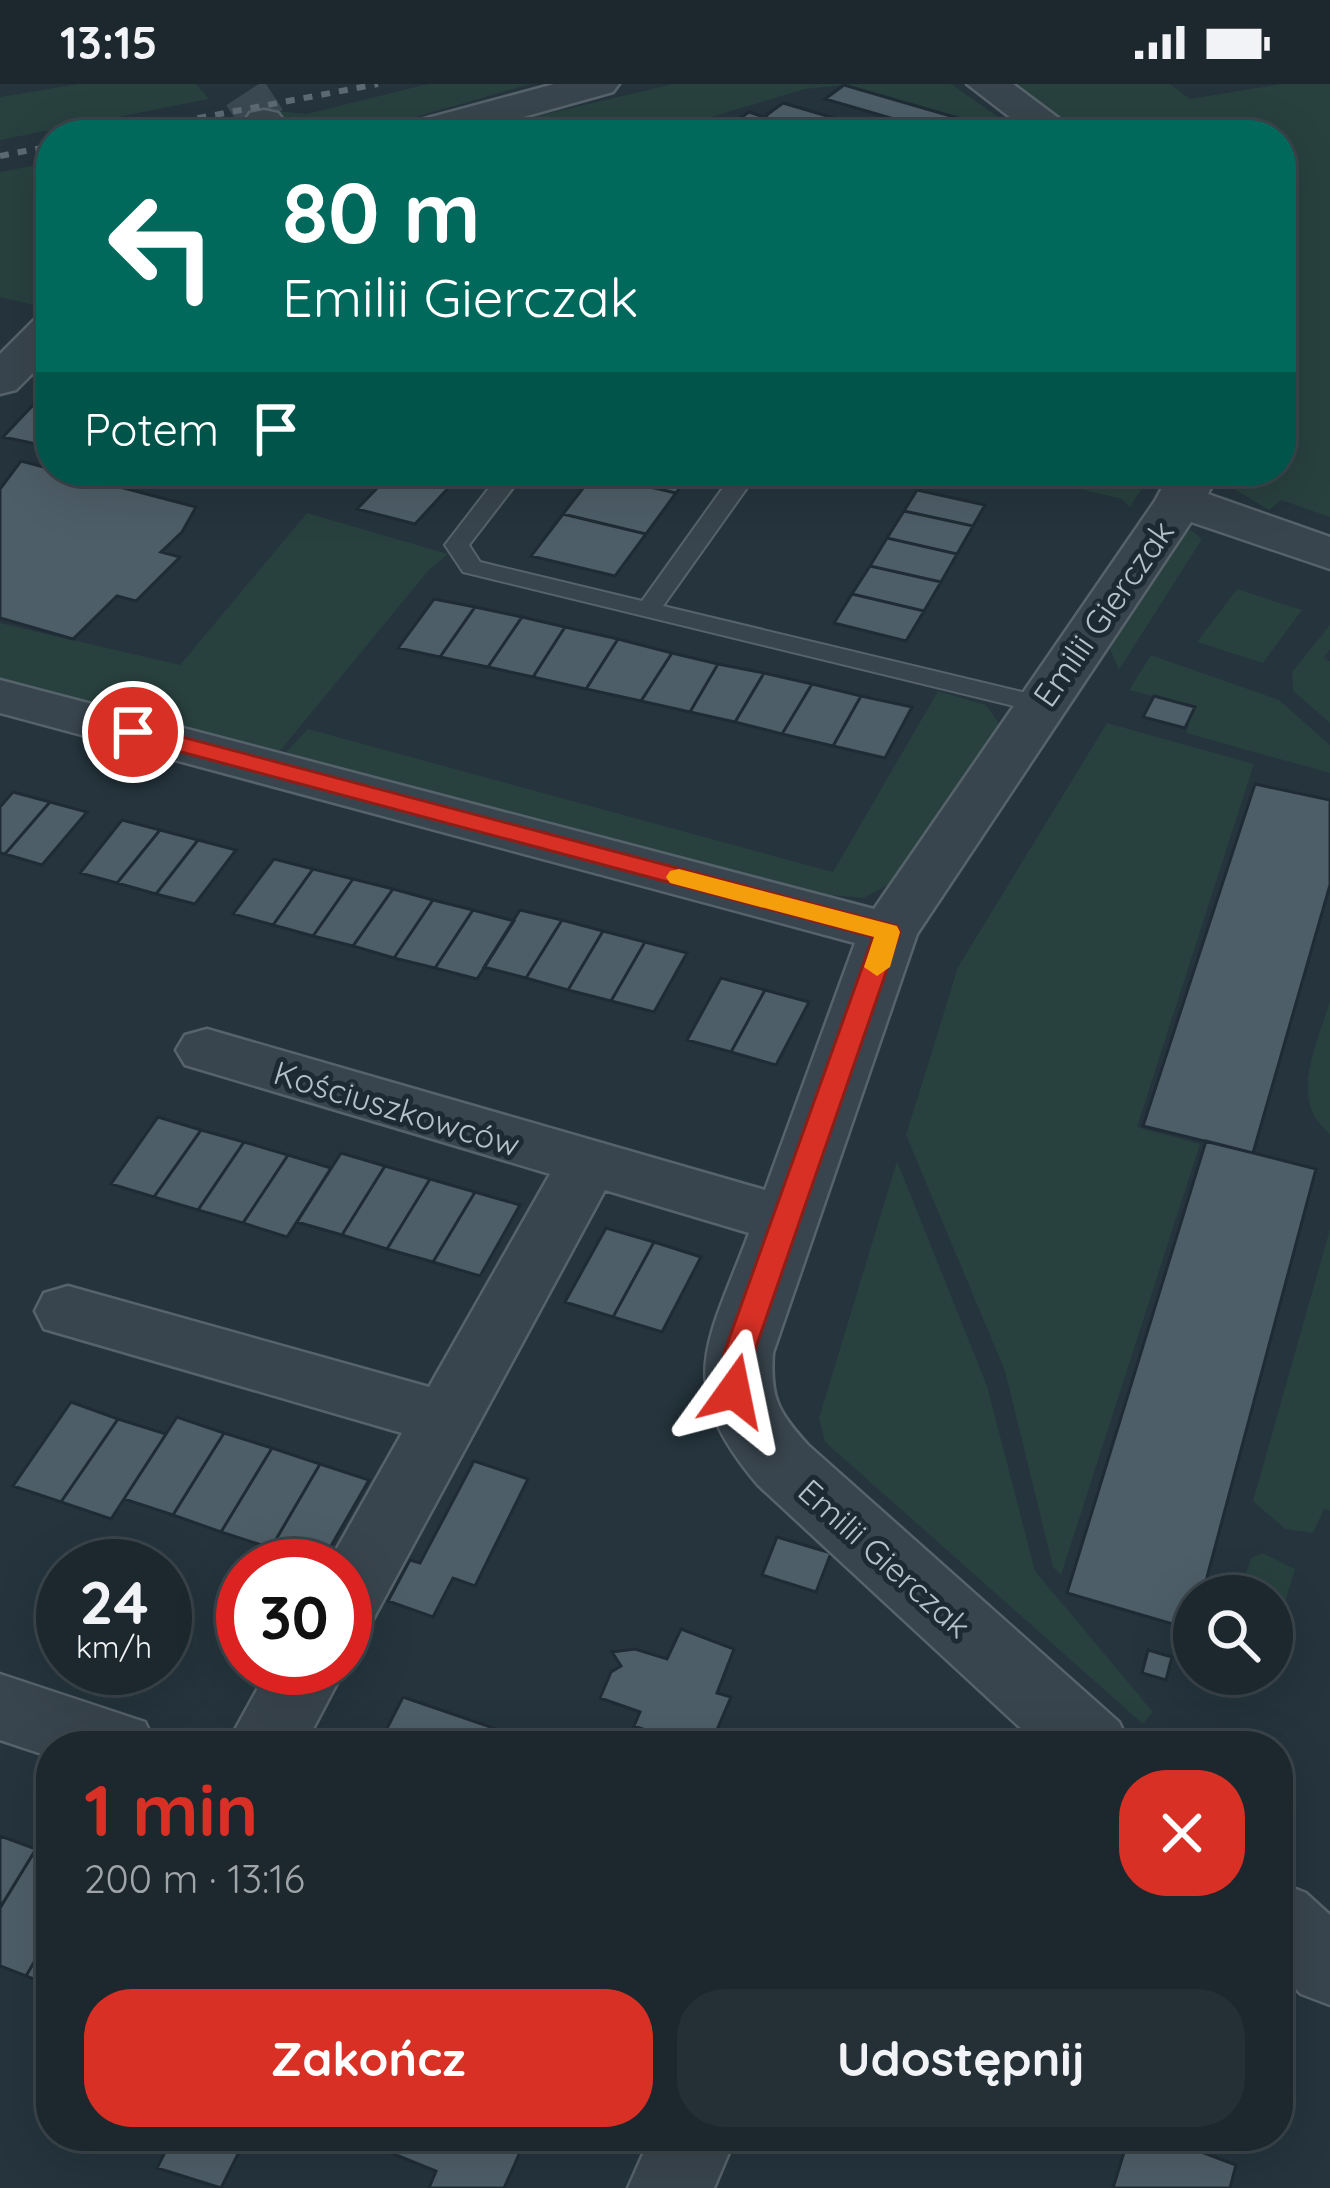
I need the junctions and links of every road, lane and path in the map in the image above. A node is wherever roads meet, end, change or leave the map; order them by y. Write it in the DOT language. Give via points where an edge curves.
graph roads {
  1 [pos="599,84"];
  2 [pos="987,84"];
  3 [pos="468,120"];
  4 [pos="1039,120"];
  5 [pos="36,344"];
  6 [pos="0,380"];
  7 [pos="503,486"];
  8 [pos="736,486"];
  9 [pos="1188,486"];
  10 [pos="1330,554"];
  11 [pos="648,609"];
  12 [pos="0,696"];
  13 [pos="1039,704"];
  14 [pos="888,932"];
  15 [pos="207,1050"];
  16 [pos="587,1165"];
  17 [pos="787,1220"];
  18 [pos="68,1311"];
  19 [pos="447,1419"];
  20 [pos="372,1553"];
  21 [pos="293,1695"];
  22 [pos="0,1707"];
  23 [pos="73,1731"];
  24 [pos="272,1731"];
  25 [pos="1076,1731"];
  26 [pos="1293,1933"];
  27 [pos="1330,1967"];
  28 [pos="687,2151"];
  29 [pos="671,2188"];
  1 -- 3 [label="street"];
  2 -- 4 [label="street"];
  5 -- 6 [label="street"];
  7 -- 11 [label="lane" via="458,545 472,567"];
  8 -- 11 [label="lane"];
  9 -- 10 [label="street"];
  9 -- 13 [label="street, Emilii Gierczak"];
  11 -- 13 [label="lane"];
  12 -- 14 [label="street"];
  13 -- 14 [label="street, Emilii Gierczak"];
  14 -- 17 [label="street, Emilii Gierczak"];
  15 -- 16 [label="street, Kościuszkowców"];
  16 -- 17 [label="street, Kościuszkowców"];
  16 -- 19 [label="street"];
  17 -- 25 [label="street, Emilii Gierczak" via="739,1353 734,1391 751,1428"];
  18 -- 19 [label="street"];
  19 -- 20 [label="street"];
  21 -- 24 [label="street"];
  22 -- 23 [label="street"];
  26 -- 27 [label="street"];
  28 -- 29 [label="street"];
}
